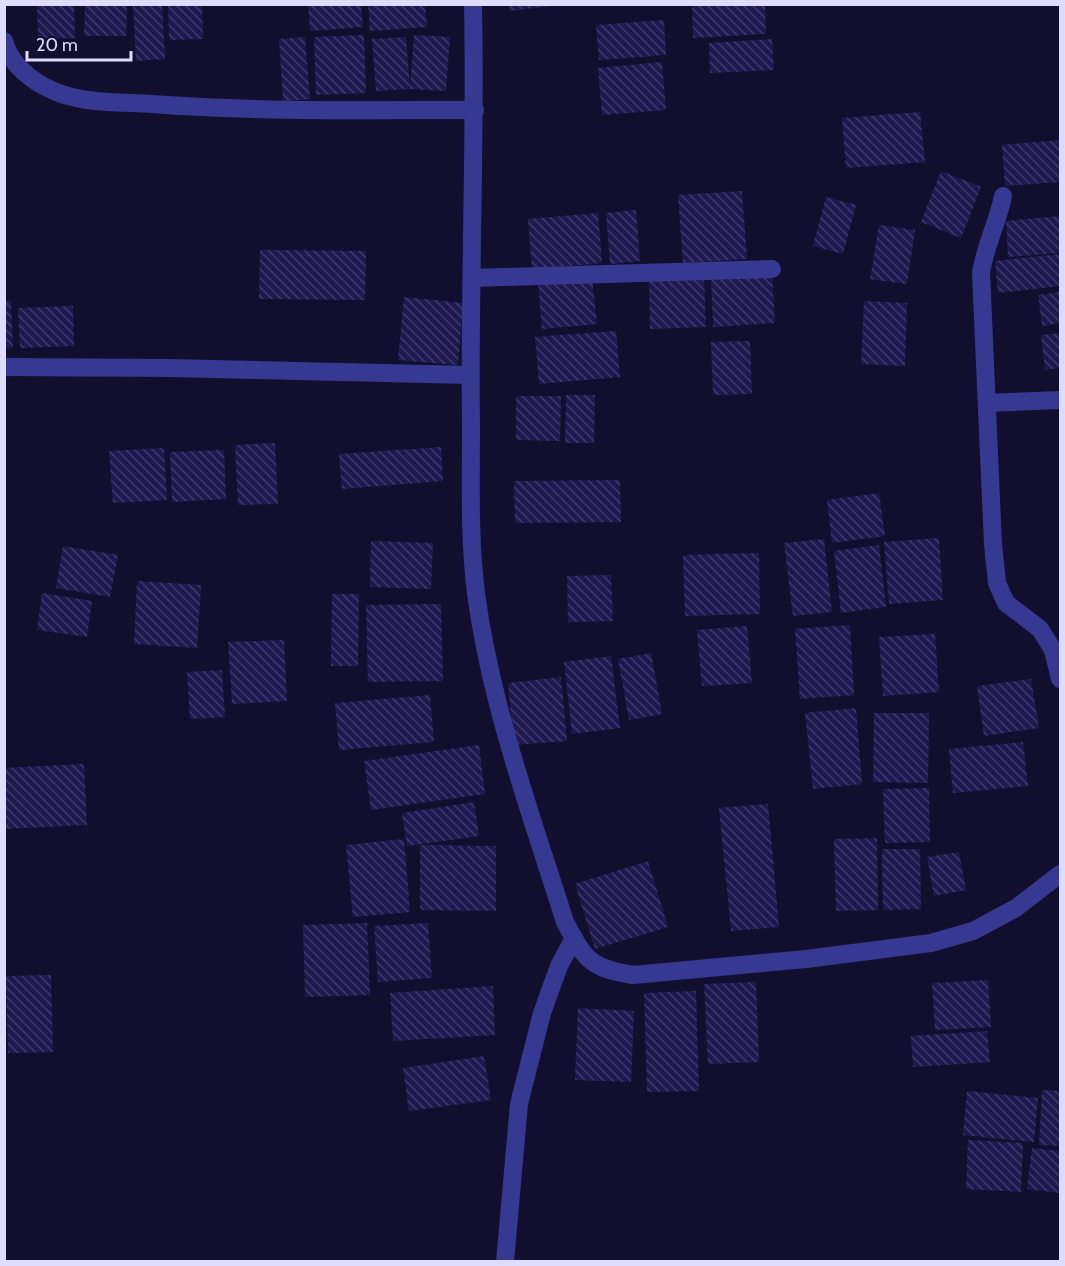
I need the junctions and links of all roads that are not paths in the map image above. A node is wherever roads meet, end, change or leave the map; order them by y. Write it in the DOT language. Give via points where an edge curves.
graph roads {
  1 [pos="473,4"];
  2 [pos="4,41"];
  3 [pos="475,110"];
  4 [pos="1003,196"];
  5 [pos="772,269"];
  6 [pos="472,278"];
  7 [pos="4,367"];
  8 [pos="470,375"];
  9 [pos="1060,400"];
  10 [pos="987,403"];
  11 [pos="1060,679"];
  12 [pos="1060,874"];
  13 [pos="574,938"];
  14 [pos="505,1262"];
  1 -- 3 [label="street"];
  2 -- 3 [label="street" via="7,52 28,77 55,92 89,100 214,108"];
  3 -- 6 [label="street"];
  4 -- 10 [label="street" via="981,273"];
  5 -- 6 [label="street"];
  6 -- 8 [label="street"];
  7 -- 8 [label="street"];
  8 -- 13 [label="street" via="472,532 484,647 506,732 565,922"];
  9 -- 10 [label="street"];
  10 -- 11 [label="street" via="997,583 1006,603 1040,628 1053,650"];
  12 -- 13 [label="street" via="1016,908 973,931 932,943 633,975 609,971 590,962"];
  13 -- 14 [label="street" via="542,1013 519,1104"];
}
